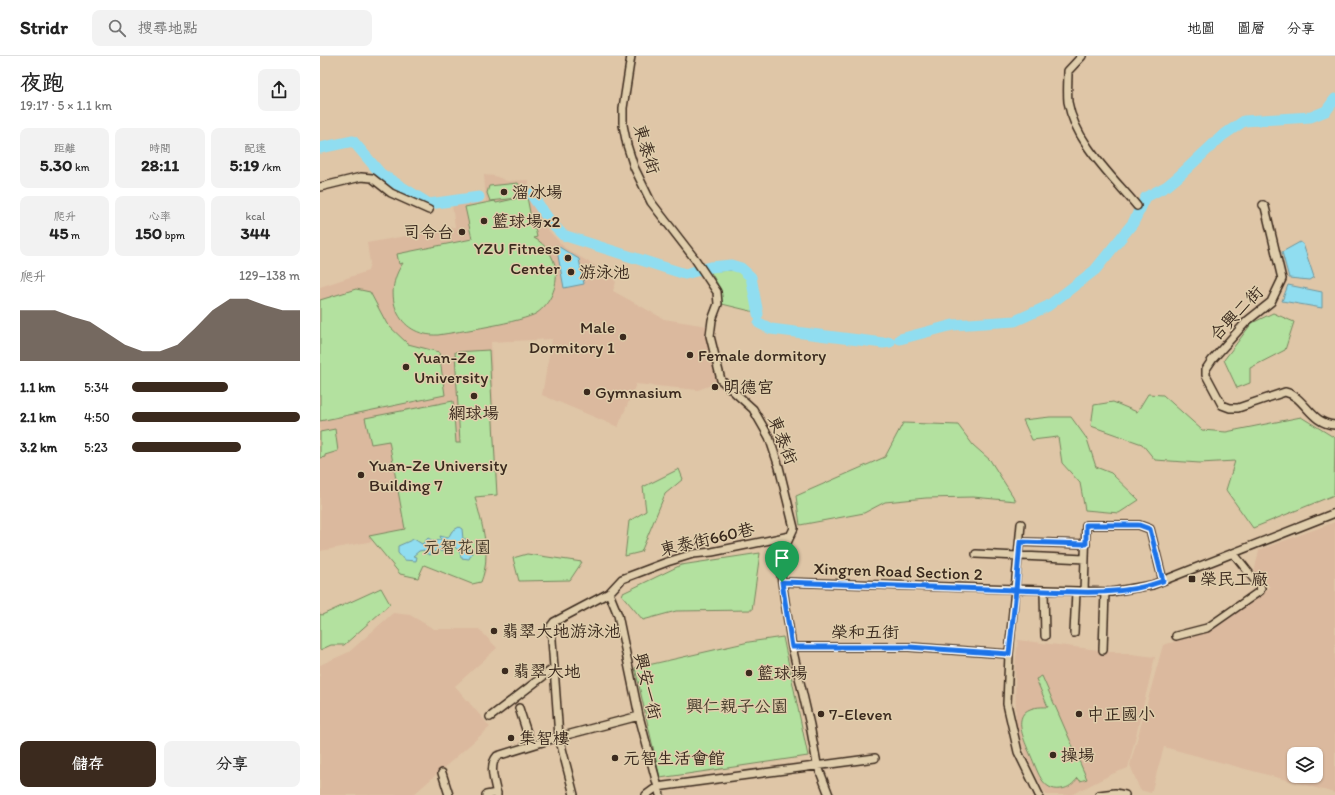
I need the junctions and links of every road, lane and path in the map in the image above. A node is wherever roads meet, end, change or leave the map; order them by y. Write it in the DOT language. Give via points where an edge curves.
graph roads {
  1 [pos="631,56"];
  2 [pos="1082,56"];
  3 [pos="320,187"];
  4 [pos="1263,205"];
  5 [pos="1137,206"];
  6 [pos="429,210"];
  7 [pos="1335,425"];
  8 [pos="1335,513"];
  9 [pos="1021,524"];
  10 [pos="790,536"];
  11 [pos="1020,542"];
  12 [pos="1086,544"];
  13 [pos="976,554"];
  14 [pos="1234,554"];
  15 [pos="1019,556"];
  16 [pos="1085,559"];
  17 [pos="1163,581"];
  18 [pos="782,582"];
  19 [pos="1016,590"];
  20 [pos="1044,591"];
  21 [pos="1076,592"];
  22 [pos="1084,592"];
  23 [pos="1105,592"];
  24 [pos="609,593"];
  25 [pos="1074,633"];
  26 [pos="1044,636"];
  27 [pos="1176,636"];
  28 [pos="792,647"];
  29 [pos="1103,650"];
  30 [pos="1009,654"];
  31 [pos="554,668"];
  32 [pos="519,708"];
  33 [pos="639,716"];
  34 [pos="490,717"];
  35 [pos="559,736"];
  36 [pos="531,745"];
  37 [pos="875,758"];
  38 [pos="817,764"];
  39 [pos="442,773"];
  40 [pos="657,786"];
  41 [pos="497,794"];
  42 [pos="449,795"];
  43 [pos="486,795"];
  44 [pos="574,795"];
  45 [pos="646,795"];
  46 [pos="660,795"];
  47 [pos="829,795"];
  48 [pos="1039,795"];
  49 [pos="1099,795"];
  50 [pos="1125,795"];
  1 -- 10 [label="street, 東泰街" via="623,125 634,167 651,202 717,292 718,304 710,336 721,380 753,409 769,437 792,515 794,528"];
  2 -- 5 [label="street" via="1068,71 1068,101 1073,120 1099,160"];
  3 -- 6 [label="street" via="361,177 372,178 391,193"];
  4 -- 7 [label="street, 合興二街" via="1282,279 1271,302 1247,321 1212,360 1206,369 1206,375 1222,405 1238,408 1289,393 1293,394 1311,415"];
  8 -- 14 [label="street, Xingren Road Section 2"];
  9 -- 11 [label="street"];
  10 -- 18 [label="street, 東泰街" via="779,560"];
  10 -- 24 [label="street, 東泰街660巷" via="693,554 667,562 622,579"];
  11 -- 12 [label="street"];
  11 -- 15 [label="street"];
  12 -- 16 [label="street"];
  12 -- 17 [label="street" via="1086,525 1139,525 1150,529"];
  13 -- 15 [label="street"];
  14 -- 17 [label="street, Xingren Road Section 2"];
  14 -- 27 [label="street" via="1261,588 1260,591 1207,628"];
  15 -- 16 [label="street"];
  15 -- 19 [label="street"];
  16 -- 22 [label="street"];
  17 -- 23 [label="street, Xingren Road Section 2" via="1132,589"];
  18 -- 19 [label="street, Xingren Road Section 2"];
  18 -- 28 [label="street"];
  19 -- 20 [label="street, Xingren Road Section 2"];
  19 -- 30 [label="street"];
  20 -- 21 [label="street, Xingren Road Section 2"];
  20 -- 26 [label="street"];
  21 -- 22 [label="street, Xingren Road Section 2"];
  21 -- 25 [label="street"];
  22 -- 23 [label="street, Xingren Road Section 2"];
  23 -- 29 [label="street"];
  24 -- 31 [label="street, 東泰街660巷" via="557,619 551,626"];
  24 -- 33 [label="street, 興安一街" via="618,615"];
  28 -- 30 [label="street, 榮和五街" via="909,647"];
  28 -- 38 [label="street"];
  30 -- 48 [label="street" via="1009,718 1018,752"];
  31 -- 34 [label="street"];
  31 -- 35 [label="street"];
  32 -- 36 [label="street"];
  33 -- 35 [label="street"];
  33 -- 40 [label="street, 興安一街"];
  35 -- 36 [label="street"];
  35 -- 44 [label="street"];
  36 -- 41 [label="street" via="495,758 492,768"];
  37 -- 38 [label="street"];
  38 -- 40 [label="street"];
  38 -- 47 [label="street"];
  39 -- 42 [label="street"];
  40 -- 45 [label="street"];
  40 -- 46 [label="street, 興安一街"];
  41 -- 43 [label="street"];
  49 -- 50 [label="street"];
}
